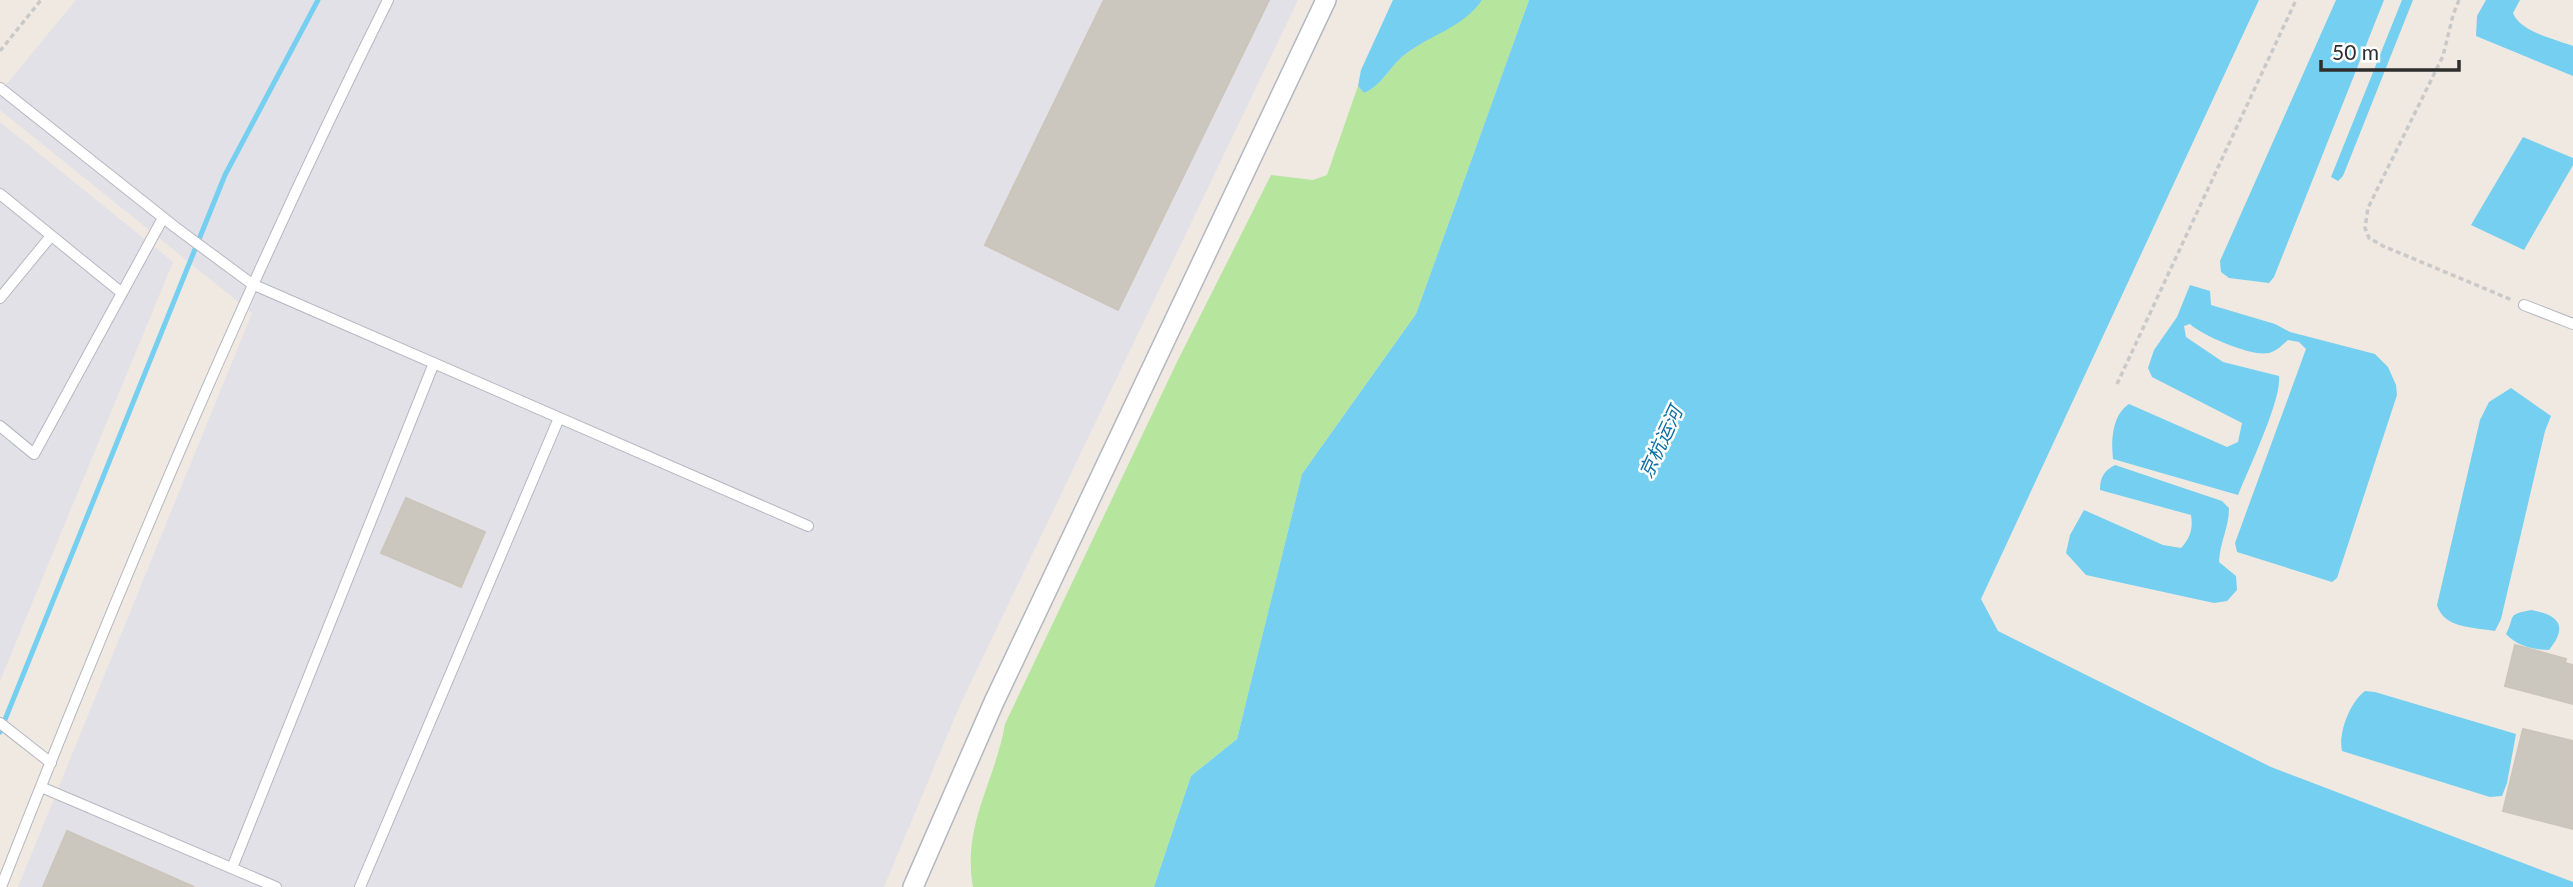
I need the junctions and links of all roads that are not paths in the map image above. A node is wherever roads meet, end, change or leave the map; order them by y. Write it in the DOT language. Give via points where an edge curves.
graph roads {
  1 [pos="388,0"];
  2 [pos="1326,0"];
  3 [pos="0,88"];
  4 [pos="0,194"];
  5 [pos="163,218"];
  6 [pos="51,236"];
  7 [pos="252,284"];
  8 [pos="122,293"];
  9 [pos="0,298"];
  10 [pos="2524,305"];
  11 [pos="2573,324"];
  12 [pos="434,363"];
  13 [pos="559,418"];
  14 [pos="0,426"];
  15 [pos="808,526"];
  16 [pos="0,723"];
  17 [pos="51,763"];
  18 [pos="41,787"];
  19 [pos="232,868"];
  20 [pos="1,887"];
  21 [pos="276,887"];
  22 [pos="360,887"];
  23 [pos="913,887"];
  1 -- 7 [label="lane"];
  2 -- 23 [label="street" via="994,702"];
  3 -- 5 [label="lane"];
  4 -- 6 [label="lane"];
  5 -- 7 [label="lane"];
  5 -- 8 [label="lane"];
  6 -- 8 [label="lane"];
  6 -- 9 [label="lane"];
  7 -- 12 [label="lane"];
  7 -- 17 [label="lane"];
  8 -- 14 [label="lane" via="34,454"];
  10 -- 11 [label="lane"];
  12 -- 13 [label="lane"];
  12 -- 19 [label="lane"];
  13 -- 15 [label="lane"];
  13 -- 22 [label="lane"];
  16 -- 17 [label="lane"];
  17 -- 18 [label="lane"];
  18 -- 19 [label="lane"];
  18 -- 20 [label="lane"];
  19 -- 21 [label="lane"];
}
